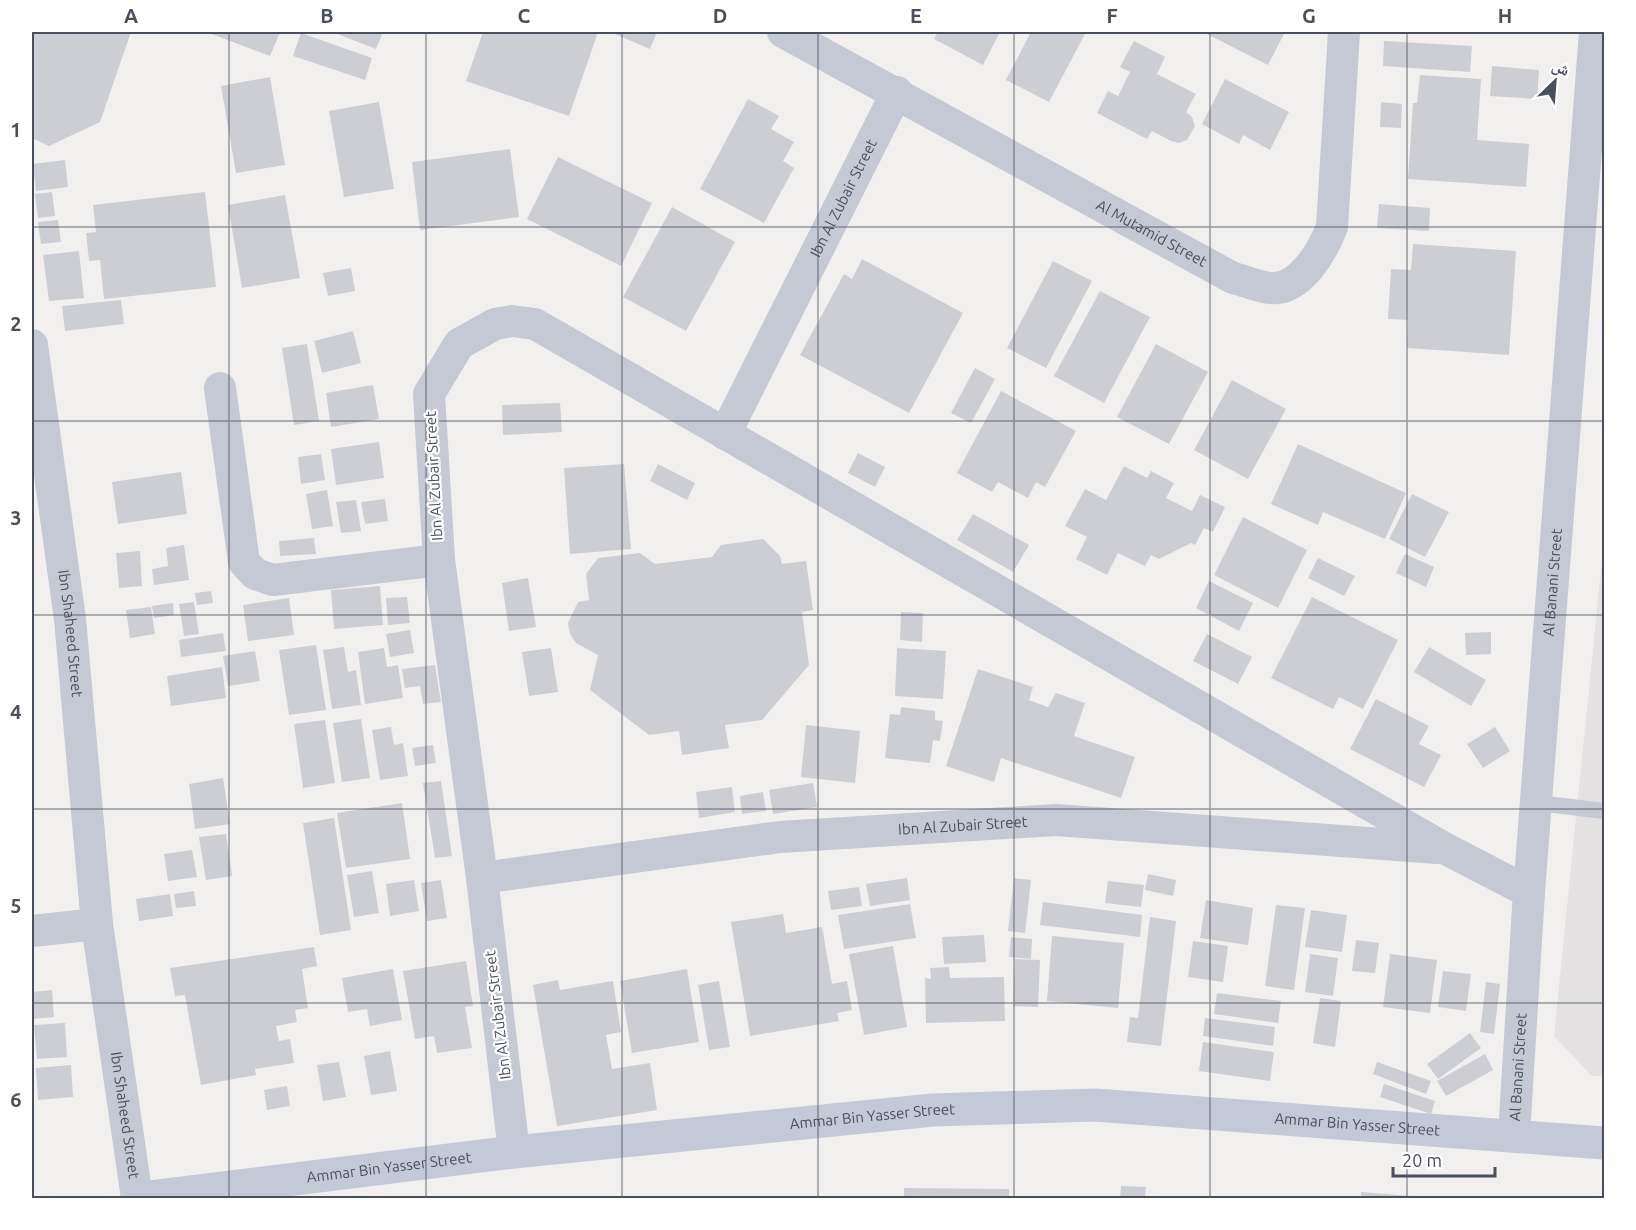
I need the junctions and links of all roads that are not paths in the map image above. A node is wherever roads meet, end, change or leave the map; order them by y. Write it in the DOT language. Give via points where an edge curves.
graph roads {
  1 [pos="783,32"];
  2 [pos="1344,32"];
  3 [pos="1595,32"];
  4 [pos="897,92"];
  5 [pos="1594,185"];
  6 [pos="32,345"];
  7 [pos="34,377"];
  8 [pos="220,388"];
  9 [pos="725,434"];
  10 [pos="439,560"];
  11 [pos="1538,803"];
  12 [pos="1605,811"];
  13 [pos="1446,849"];
  14 [pos="482,878"];
  15 [pos="1529,892"];
  16 [pos="97,924"];
  17 [pos="32,931"];
  18 [pos="1514,1135"];
  19 [pos="1605,1143"];
  20 [pos="514,1152"];
  21 [pos="136,1198"];
  22 [pos="142,1198"];
  1 -- 4 [label="street, Al Mutamid Street"];
  2 -- 4 [label="street, Al Mutamid Street" via="1332,227 1323,250 1308,270 1292,282 1272,289 1233,278"];
  3 -- 5 [label="street, Al Banani Street"];
  4 -- 9 [label="street, Ibn Al Zubair Street"];
  5 -- 11 [label="street, Al Banani Street"];
  6 -- 7 [label="street, Ibn Shaheed Street"];
  7 -- 16 [label="street, Ibn Shaheed Street" via="70,619"];
  8 -- 10 [label="street" via="244,562 255,574 273,580"];
  9 -- 10 [label="street, Ibn Al Zubair Street" via="535,324 512,321 486,328 459,344 429,394"];
  9 -- 13 [label="street, Ibn Al Zubair Street"];
  10 -- 14 [label="street, Ibn Al Zubair Street"];
  11 -- 12 [label="lane"];
  11 -- 15 [label="street, Al Banani Street"];
  13 -- 14 [label="street, Ibn Al Zubair Street" via="1056,820 780,837"];
  13 -- 15 [label="street, Ibn Al Zubair Street"];
  14 -- 20 [label="street, Ibn Al Zubair Street"];
  15 -- 18 [label="street, Al Banani Street"];
  16 -- 17 [label="street"];
  16 -- 21 [label="street, Ibn Shaheed Street"];
  18 -- 19 [label="street, Ammar Bin Yasser Street"];
  18 -- 20 [label="street, Ammar Bin Yasser Street" via="1095,1105 933,1110"];
  20 -- 22 [label="street, Ammar Bin Yasser Street"];
}
